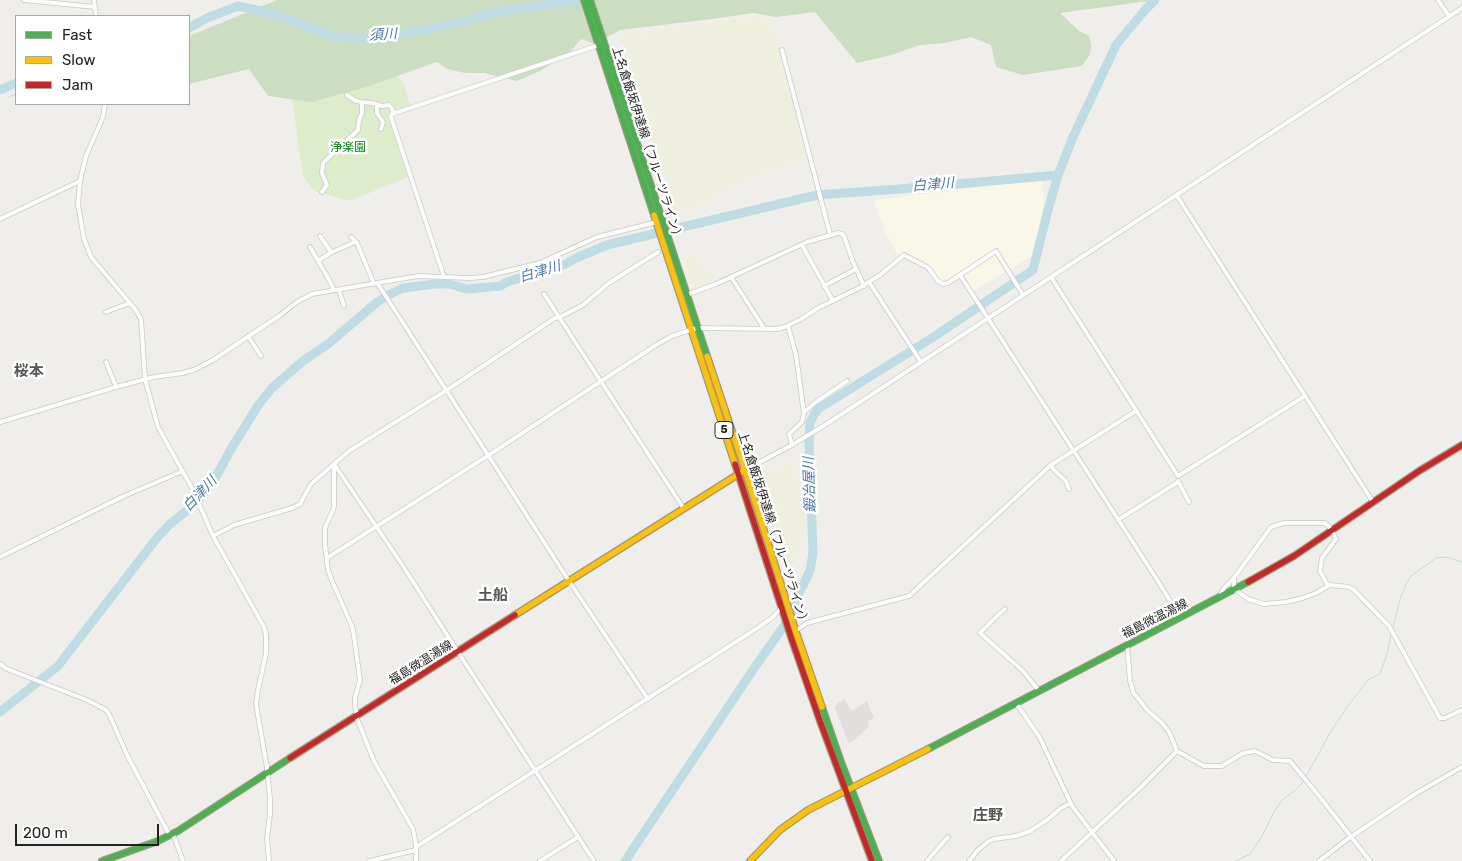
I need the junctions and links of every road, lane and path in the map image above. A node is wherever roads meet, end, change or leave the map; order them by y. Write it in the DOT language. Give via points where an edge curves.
graph roads {
  1 [pos="24,0"];
  2 [pos="94,0"];
  3 [pos="584,0"];
  4 [pos="590,0"];
  5 [pos="1438,0"];
  6 [pos="95,7"];
  7 [pos="1462,8"];
  8 [pos="96,15"];
  9 [pos="592,15"];
  10 [pos="1449,16"];
  11 [pos="598,45"];
  12 [pos="782,50"];
  13 [pos="347,95"];
  14 [pos="362,102"];
  15 [pos="377,104"];
  16 [pos="105,105"];
  17 [pos="394,113"];
  18 [pos="381,129"];
  19 [pos="80,181"];
  20 [pos="322,192"];
  21 [pos="1177,196"];
  22 [pos="0,219"];
  23 [pos="659,223"];
  24 [pos="830,234"];
  25 [pos="320,236"];
  26 [pos="351,237"];
  27 [pos="355,242"];
  28 [pos="802,245"];
  29 [pos="310,247"];
  30 [pos="664,249"];
  31 [pos="331,252"];
  32 [pos="318,260"];
  33 [pos="856,269"];
  34 [pos="960,275"];
  35 [pos="444,277"];
  36 [pos="731,277"];
  37 [pos="1051,277"];
  38 [pos="870,282"];
  39 [pos="376,284"];
  40 [pos="824,286"];
  41 [pos="864,286"];
  42 [pos="337,290"];
  43 [pos="544,294"];
  44 [pos="686,295"];
  45 [pos="1023,295"];
  46 [pos="832,301"];
  47 [pos="130,303"];
  48 [pos="344,306"];
  49 [pos="106,312"];
  50 [pos="560,318"];
  51 [pos="988,318"];
  52 [pos="788,326"];
  53 [pos="764,328"];
  54 [pos="694,329"];
  55 [pos="248,336"];
  56 [pos="261,356"];
  57 [pos="106,362"];
  58 [pos="921,362"];
  59 [pos="146,379"];
  60 [pos="847,381"];
  61 [pos="601,382"];
  62 [pos="116,386"];
  63 [pos="447,390"];
  64 [pos="1305,396"];
  65 [pos="1136,411"];
  66 [pos="804,412"];
  67 [pos="0,422"];
  68 [pos="1462,444"];
  69 [pos="792,445"];
  70 [pos="1073,450"];
  71 [pos="488,455"];
  72 [pos="334,464"];
  73 [pos="1051,465"];
  74 [pos="745,470"];
  75 [pos="183,471"];
  76 [pos="738,474"];
  77 [pos="1178,476"];
  78 [pos="1178,482"];
  79 [pos="1069,489"];
  80 [pos="1189,502"];
  81 [pos="1373,502"];
  82 [pos="684,509"];
  83 [pos="1118,520"];
  84 [pos="377,526"];
  85 [pos="1332,530"];
  86 [pos="213,536"];
  87 [pos="0,557"];
  88 [pos="327,558"];
  89 [pos="1234,578"];
  90 [pos="569,581"];
  91 [pos="1330,586"];
  92 [pos="1234,589"];
  93 [pos="1218,598"];
  94 [pos="787,605"];
  95 [pos="1005,609"];
  96 [pos="782,610"];
  97 [pos="1180,618"];
  98 [pos="792,632"];
  99 [pos="1126,645"];
  100 [pos="458,652"];
  101 [pos="0,664"];
  102 [pos="1039,691"];
  103 [pos="648,699"];
  104 [pos="1016,703"];
  105 [pos="1462,710"];
  106 [pos="357,715"];
  107 [pos="1177,751"];
  108 [pos="1462,767"];
  109 [pos="536,770"];
  110 [pos="267,773"];
  111 [pos="849,790"];
  112 [pos="1071,803"];
  113 [pos="1093,832"];
  114 [pos="171,835"];
  115 [pos="1351,836"];
  116 [pos="578,837"];
  117 [pos="948,837"];
  118 [pos="416,849"];
  119 [pos="113,859"];
  120 [pos="102,861"];
  121 [pos="183,861"];
  122 [pos="269,861"];
  123 [pos="370,861"];
  124 [pos="416,861"];
  125 [pos="540,861"];
  126 [pos="594,861"];
  127 [pos="750,861"];
  128 [pos="872,861"];
  129 [pos="880,861"];
  130 [pos="927,861"];
  131 [pos="969,861"];
  132 [pos="1061,861"];
  133 [pos="1114,861"];
  134 [pos="1319,861"];
  135 [pos="1370,861"];
  1 -- 6 [label="street"];
  2 -- 6 [label="street"];
  3 -- 9 [label="main road, 上名倉飯坂伊達線（フルーツライン） / 5"];
  4 -- 9 [label="main road, 上名倉飯坂伊達線（フルーツライン） / 5"];
  5 -- 10 [label="street"];
  6 -- 8 [label="street"];
  7 -- 10 [label="street"];
  9 -- 11 [label="main road, 上名倉飯坂伊達線（フルーツライン） / 5"];
  9 -- 23 [label="main road, 上名倉飯坂伊達線（フルーツライン） / 5"];
  10 -- 21 [label="street"];
  11 -- 17 [label="street"];
  11 -- 23 [label="main road, 上名倉飯坂伊達線（フルーツライン） / 5"];
  12 -- 24 [label="street"];
  13 -- 14 [label="street"];
  14 -- 15 [label="street"];
  14 -- 20 [label="street" via="358,130 323,163 321,168 327,185"];
  15 -- 17 [label="street" via="392,107"];
  15 -- 18 [label="street" via="377,113 383,122"];
  16 -- 19 [label="street"];
  17 -- 35 [label="street" via="391,117"];
  19 -- 22 [label="street"];
  19 -- 47 [label="street" via="78,204 87,249"];
  21 -- 37 [label="street"];
  21 -- 64 [label="street"];
  23 -- 30 [label="main road, 上名倉飯坂伊達線（フルーツライン） / 5"];
  23 -- 35 [label="street" via="596,237 534,265 483,277"];
  24 -- 28 [label="street"];
  24 -- 33 [label="street" via="842,234"];
  25 -- 31 [label="street"];
  26 -- 27 [label="street"];
  27 -- 31 [label="street"];
  27 -- 39 [label="street"];
  28 -- 36 [label="street"];
  28 -- 40 [label="street"];
  29 -- 32 [label="street"];
  30 -- 44 [label="main road, 上名倉飯坂伊達線（フルーツライン） / 5"];
  30 -- 50 [label="street"];
  30 -- 54 [label="main road, 上名倉飯坂伊達線（フルーツライン） / 5"];
  31 -- 32 [label="street"];
  32 -- 42 [label="street"];
  33 -- 40 [label="street"];
  33 -- 41 [label="street"];
  34 -- 38 [label="street" via="940,283 928,268 904,255"];
  34 -- 45 [label="street" via="996,251"];
  34 -- 51 [label="street"];
  35 -- 39 [label="street" via="418,276"];
  36 -- 44 [label="street"];
  36 -- 53 [label="street"];
  37 -- 45 [label="street"];
  37 -- 65 [label="street"];
  38 -- 41 [label="street"];
  38 -- 58 [label="street"];
  39 -- 42 [label="street"];
  39 -- 63 [label="street"];
  40 -- 46 [label="street"];
  41 -- 46 [label="street"];
  42 -- 48 [label="street"];
  42 -- 55 [label="street" via="302,299"];
  43 -- 50 [label="street"];
  44 -- 54 [label="main road, 上名倉飯坂伊達線（フルーツライン） / 5"];
  45 -- 51 [label="street"];
  46 -- 52 [label="street"];
  47 -- 49 [label="street"];
  47 -- 59 [label="street" via="142,324"];
  50 -- 61 [label="street"];
  50 -- 63 [label="street" via="555,318"];
  51 -- 58 [label="street"];
  51 -- 70 [label="street"];
  52 -- 53 [label="street"];
  52 -- 66 [label="street" via="796,355"];
  53 -- 54 [label="street"];
  54 -- 61 [label="street" via="667,338"];
  54 -- 74 [label="main road, 上名倉飯坂伊達線（フルーツライン） / 5"];
  54 -- 76 [label="main road, 上名倉飯坂伊達線（フルーツライン） / 5"];
  55 -- 56 [label="street"];
  55 -- 59 [label="street" via="196,369"];
  57 -- 62 [label="street"];
  58 -- 69 [label="street"];
  59 -- 62 [label="street"];
  59 -- 75 [label="street" via="158,427"];
  60 -- 66 [label="street"];
  61 -- 71 [label="street"];
  61 -- 82 [label="street"];
  62 -- 67 [label="street"];
  63 -- 71 [label="street"];
  63 -- 72 [label="street" via="349,451"];
  64 -- 77 [label="street"];
  64 -- 81 [label="street"];
  65 -- 70 [label="street"];
  65 -- 77 [label="street"];
  66 -- 69 [label="street" via="802,422 789,434"];
  68 -- 81 [label="main road, 福島微温湯線"];
  69 -- 74 [label="street"];
  70 -- 73 [label="street"];
  70 -- 83 [label="street"];
  71 -- 84 [label="street"];
  71 -- 90 [label="street"];
  72 -- 84 [label="street"];
  72 -- 86 [label="street" via="311,484 297,506 234,525"];
  72 -- 88 [label="street" via="334,506 324,534"];
  73 -- 79 [label="street"];
  73 -- 98 [label="street" via="909,596 808,623"];
  74 -- 76 [label="main road, 福島微温湯線"];
  74 -- 94 [label="main road, 上名倉飯坂伊達線（フルーツライン） / 5"];
  75 -- 86 [label="street"];
  75 -- 87 [label="street"];
  76 -- 82 [label="main road, 福島微温湯線"];
  76 -- 96 [label="main road, 上名倉飯坂伊達線（フルーツライン） / 5"];
  77 -- 78 [label="street"];
  78 -- 80 [label="street"];
  78 -- 83 [label="street"];
  81 -- 85 [label="main road, 福島微温湯線"];
  82 -- 90 [label="main road, 福島微温湯線"];
  83 -- 97 [label="street"];
  84 -- 88 [label="street"];
  84 -- 100 [label="street"];
  85 -- 89 [label="street" via="1325,523 1284,523 1271,527"];
  85 -- 91 [label="street" via="1336,539 1322,558 1320,572"];
  85 -- 92 [label="main road, 福島微温湯線" via="1294,556"];
  86 -- 110 [label="street" via="266,635 266,653 256,704"];
  88 -- 106 [label="street" via="328,570 354,636 360,680 355,698"];
  89 -- 92 [label="street"];
  89 -- 93 [label="street"];
  90 -- 100 [label="main road, 福島微温湯線"];
  90 -- 103 [label="street"];
  91 -- 92 [label="street" via="1303,598 1272,604 1255,602"];
  91 -- 105 [label="street" via="1342,585 1354,590 1389,626 1440,718"];
  92 -- 93 [label="main road, 福島微温湯線"];
  93 -- 97 [label="main road, 福島微温湯線"];
  94 -- 96 [label="street"];
  94 -- 98 [label="main road, 上名倉飯坂伊達線（フルーツライン） / 5"];
  95 -- 102 [label="street" via="980,633"];
  96 -- 98 [label="main road, 上名倉飯坂伊達線（フルーツライン） / 5"];
  96 -- 103 [label="street"];
  97 -- 99 [label="main road, 福島微温湯線"];
  98 -- 111 [label="main road, 上名倉飯坂伊達線（フルーツライン） / 5" via="820,721"];
  99 -- 102 [label="main road, 福島微温湯線"];
  99 -- 107 [label="street" via="1133,692 1169,732"];
  100 -- 106 [label="main road, 福島微温湯線"];
  100 -- 109 [label="street"];
  101 -- 114 [label="street" via="106,710"];
  102 -- 104 [label="main road, 福島微温湯線"];
  103 -- 109 [label="street"];
  104 -- 111 [label="main road, 福島微温湯線"];
  104 -- 112 [label="street" via="1040,738"];
  106 -- 110 [label="main road, 福島微温湯線"];
  106 -- 118 [label="street" via="374,761 412,826"];
  107 -- 113 [label="street"];
  107 -- 115 [label="street" via="1204,766 1222,766 1243,753 1255,751 1273,760 1290,761"];
  108 -- 115 [label="street"];
  109 -- 116 [label="street"];
  109 -- 118 [label="street"];
  110 -- 114 [label="main road, 福島微温湯線"];
  110 -- 122 [label="street" via="271,807"];
  111 -- 127 [label="main road, 福島微温湯線" via="794,819"];
  111 -- 128 [label="main road, 上名倉飯坂伊達線（フルーツライン） / 5"];
  111 -- 129 [label="main road, 上名倉飯坂伊達線（フルーツライン） / 5"];
  112 -- 113 [label="street"];
  112 -- 131 [label="street" via="1030,831 989,841"];
  113 -- 132 [label="street"];
  113 -- 133 [label="street"];
  114 -- 119 [label="main road, 福島微温湯線"];
  114 -- 121 [label="street"];
  115 -- 134 [label="street"];
  115 -- 135 [label="street"];
  116 -- 125 [label="street"];
  116 -- 126 [label="street"];
  117 -- 130 [label="street"];
  118 -- 123 [label="street"];
  118 -- 124 [label="street"];
  119 -- 120 [label="main road, 福島微温湯線"];
}
